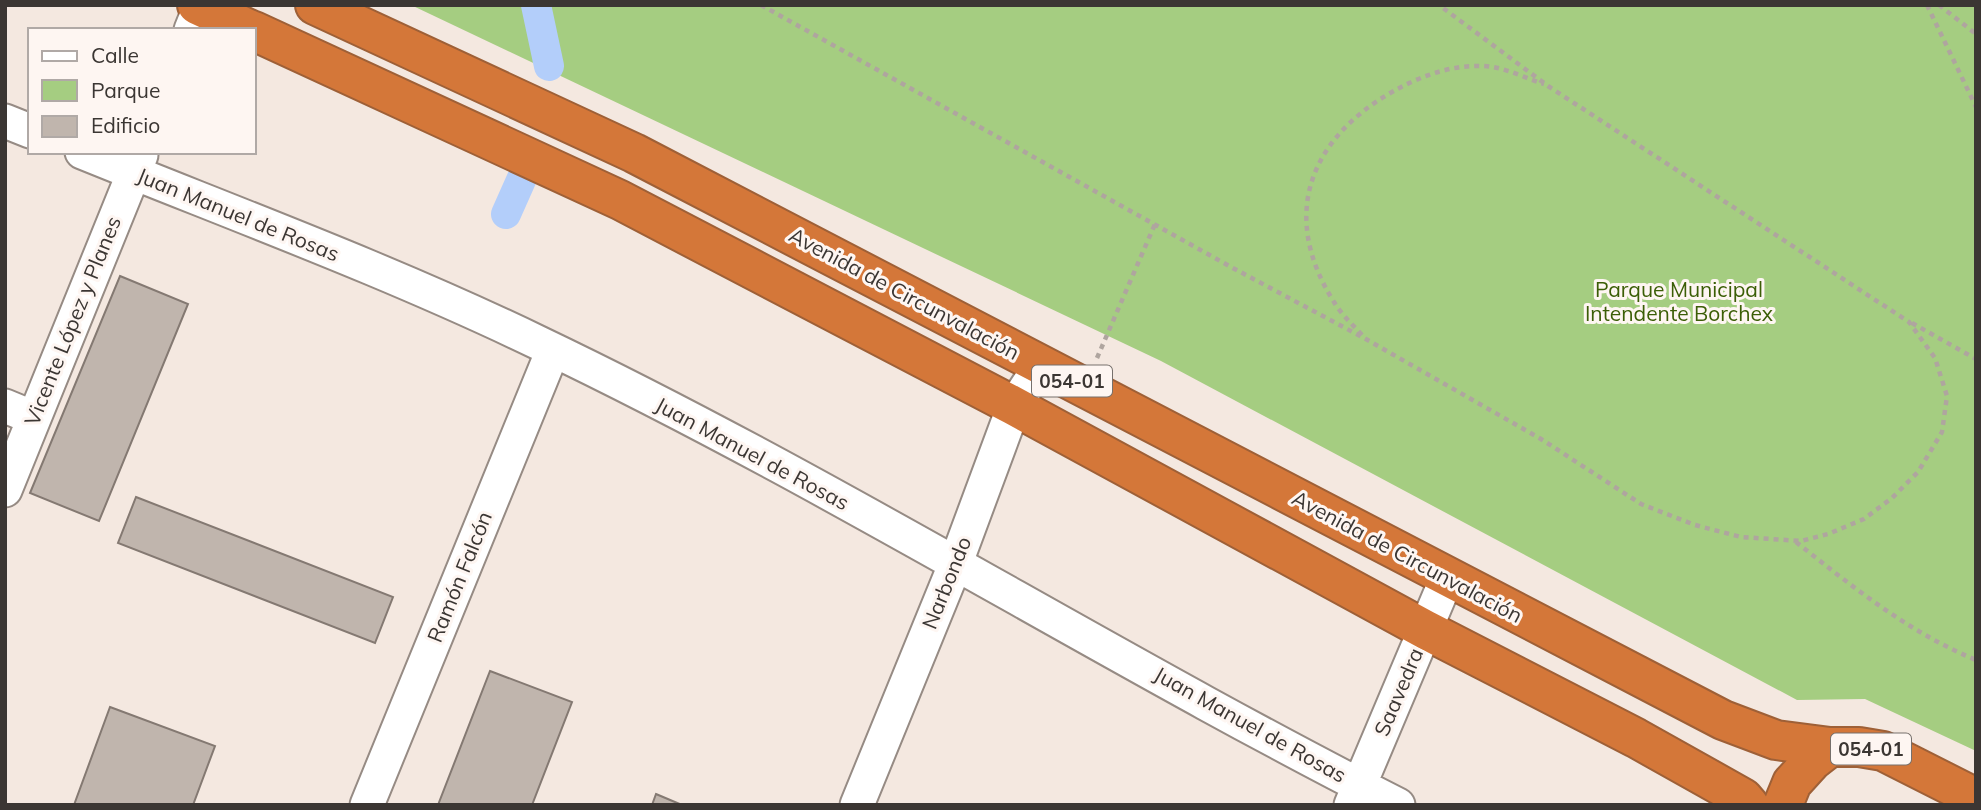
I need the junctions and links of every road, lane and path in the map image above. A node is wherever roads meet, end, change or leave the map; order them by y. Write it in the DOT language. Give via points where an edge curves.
graph roads {
  1 [pos="315,5"];
  2 [pos="761,5"];
  3 [pos="1439,5"];
  4 [pos="1927,5"];
  5 [pos="1939,5"];
  6 [pos="197,12"];
  7 [pos="246,28"];
  8 [pos="256,32"];
  9 [pos="1976,34"];
  10 [pos="1548,86"];
  11 [pos="1976,107"];
  12 [pos="5,121"];
  13 [pos="28,130"];
  14 [pos="92,154"];
  15 [pos="137,163"];
  16 [pos="1155,224"];
  17 [pos="1909,322"];
  18 [pos="1364,338"];
  19 [pos="1105,342"];
  20 [pos="553,350"];
  21 [pos="1975,357"];
  22 [pos="1041,365"];
  23 [pos="1014,406"];
  24 [pos="20,412"];
  25 [pos="5,490"];
  26 [pos="1794,541"];
  27 [pos="955,565"];
  28 [pos="1447,579"];
  29 [pos="1426,630"];
  30 [pos="1976,660"];
  31 [pos="1830,747"];
  32 [pos="1355,795"];
  33 [pos="1976,799"];
  34 [pos="367,805"];
  35 [pos="857,805"];
  36 [pos="1398,805"];
  37 [pos="1749,805"];
  38 [pos="1783,805"];
  1 -- 22 [label="highway, Avenida de Circunvalación / 054-01" via="634,153"];
  2 -- 16 [label="path"];
  3 -- 10 [label="path"];
  4 -- 11 [label="path"];
  5 -- 9 [label="path"];
  6 -- 7 [label="highway, 054-01"];
  8 -- 23 [label="highway, 054-01" via="620,200"];
  10 -- 17 [label="path"];
  10 -- 18 [label="path" via="1493,67 1447,69 1372,104 1333,139 1317,163 1307,195 1306,227 1316,268 1335,304"];
  12 -- 13 [label="street"];
  14 -- 15 [label="street, Juan Manuel de Rosas"];
  15 -- 20 [label="street, Juan Manuel de Rosas"];
  15 -- 24 [label="street, Vicente López y Planes"];
  16 -- 18 [label="path"];
  16 -- 19 [label="path"];
  17 -- 21 [label="path"];
  17 -- 26 [label="path" via="1935,358 1947,396 1942,432 1918,472 1864,519 1828,534"];
  18 -- 26 [label="path" via="1642,503 1695,525 1741,537"];
  20 -- 27 [label="street, Juan Manuel de Rosas" via="770,462"];
  20 -- 34 [label="street, Ramón Falcón"];
  22 -- 23 [label="street, Narbondo"];
  22 -- 28 [label="highway, Avenida de Circunvalación / 054-01"];
  23 -- 27 [label="street, Narbondo"];
  23 -- 29 [label="highway, 054-01"];
  24 -- 25 [label="street, Vicente López y Planes"];
  26 -- 30 [label="path" via="1896,620"];
  27 -- 32 [label="street, Juan Manuel de Rosas"];
  27 -- 35 [label="street, Narbondo"];
  28 -- 29 [label="street, Saavedra"];
  28 -- 31 [label="highway, Avenida de Circunvalación / 054-01" via="1723,720 1776,740"];
  29 -- 32 [label="street, Saavedra"];
  29 -- 37 [label="highway, 054-01" via="1684,764"];
  31 -- 33 [label="highway, Avenida de Circunvalación / 054-01" via="1883,751"];
  31 -- 38 [label="highway, 054-01" via="1792,783"];
  32 -- 36 [label="street, Juan Manuel de Rosas"];
}
